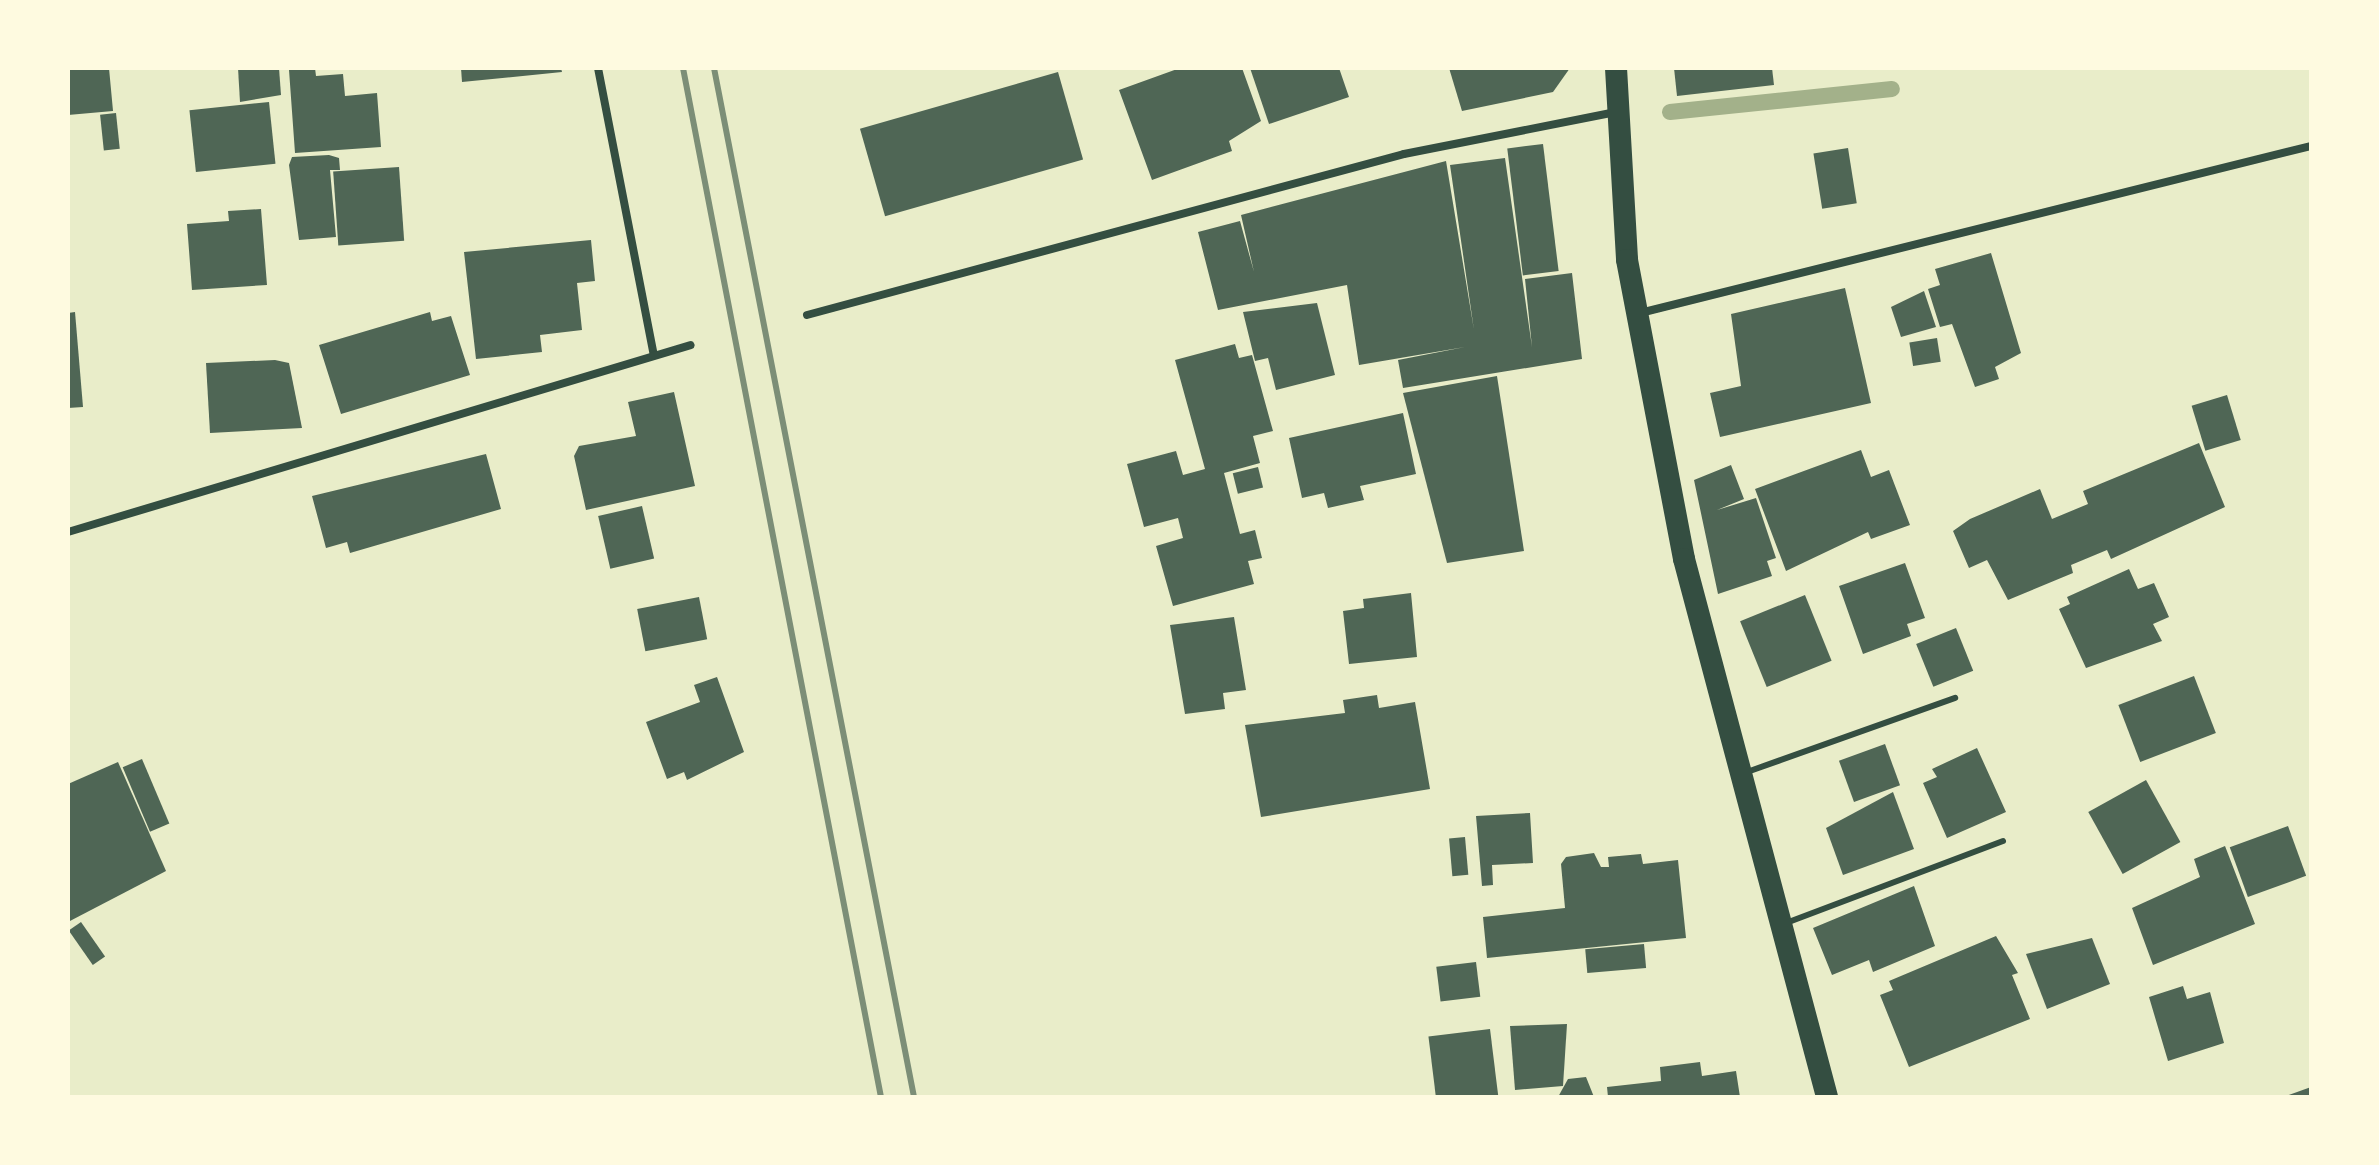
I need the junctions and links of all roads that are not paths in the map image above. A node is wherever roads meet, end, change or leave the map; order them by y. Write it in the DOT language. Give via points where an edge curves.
graph roads {
  1 [pos="598,68"];
  2 [pos="1616,68"];
  3 [pos="1618,112"];
  4 [pos="2311,146"];
  5 [pos="807,315"];
  6 [pos="1635,315"];
  7 [pos="691,345"];
  8 [pos="654,355"];
  9 [pos="68,532"];
  10 [pos="1955,698"];
  11 [pos="1743,773"];
  12 [pos="2003,841"];
  13 [pos="1783,925"];
  14 [pos="1827,1097"];
  1 -- 8 [label="street"];
  2 -- 3 [label="highway"];
  3 -- 5 [label="street" via="1404,154"];
  3 -- 6 [label="highway"];
  4 -- 6 [label="street"];
  6 -- 11 [label="highway" via="1684,559"];
  7 -- 8 [label="street"];
  8 -- 9 [label="street"];
  10 -- 11 [label="lane"];
  11 -- 13 [label="highway"];
  12 -- 13 [label="lane"];
  13 -- 14 [label="highway"];
}
